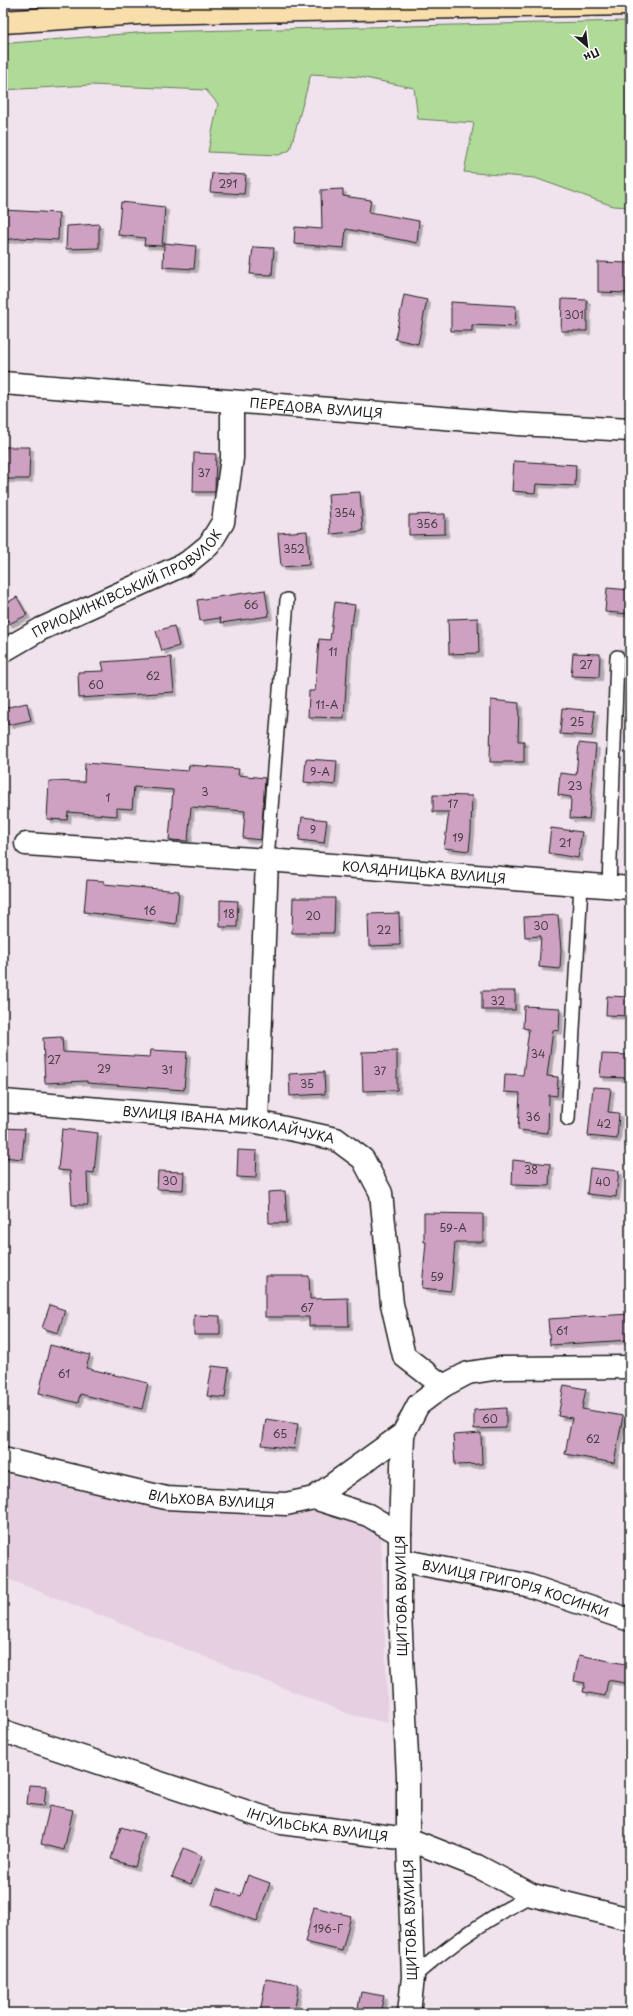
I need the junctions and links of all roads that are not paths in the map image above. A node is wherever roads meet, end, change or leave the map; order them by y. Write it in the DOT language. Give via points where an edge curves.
graph roads {
  1 [pos="630,4"];
  2 [pos="3,22"];
  3 [pos="3,383"];
  4 [pos="232,402"];
  5 [pos="630,430"];
  6 [pos="287,600"];
  7 [pos="3,651"];
  8 [pos="617,657"];
  9 [pos="26,844"];
  10 [pos="267,860"];
  11 [pos="581,885"];
  12 [pos="620,888"];
  13 [pos="3,1101"];
  14 [pos="568,1119"];
  15 [pos="257,1122"];
  16 [pos="630,1367"];
  17 [pos="443,1386"];
  18 [pos="403,1434"];
  19 [pos="3,1459"];
  20 [pos="314,1498"];
  21 [pos="400,1534"];
  22 [pos="400,1560"];
  23 [pos="630,1620"];
  24 [pos="3,1731"];
  25 [pos="408,1839"];
  26 [pos="532,1895"];
  27 [pos="630,1919"];
  28 [pos="413,1977"];
  29 [pos="409,2013"];
  1 -- 2 [label="main road" via="140,13"];
  3 -- 4 [label="street, ПЕРЕДОВА ВУЛИЦЯ"];
  4 -- 5 [label="street, ПЕРЕДОВА ВУЛИЦЯ"];
  4 -- 7 [label="street, ПРИОДИНКІВСЬКИЙ ПРОВУЛОК" via="232,458 223,522 209,546 187,564 40,629"];
  6 -- 10 [label="lane"];
  8 -- 12 [label="lane, КОЛЯДНИЦЬКА ВУЛИЦЯ"];
  9 -- 10 [label="street, КОЛЯДНИЦЬКА ВУЛИЦЯ"];
  10 -- 11 [label="street, КОЛЯДНИЦЬКА ВУЛИЦЯ"];
  10 -- 15 [label="street"];
  11 -- 12 [label="street, КОЛЯДНИЦЬКА ВУЛИЦЯ"];
  11 -- 14 [label="lane"];
  13 -- 15 [label="street, ВУЛИЦЯ ІВАНА МИКОЛАЙЧУКА"];
  15 -- 17 [label="street, ВУЛИЦЯ ІВАНА МИКОЛАЙЧУКА" via="336,1139 363,1159 381,1192 392,1304 404,1356"];
  16 -- 17 [label="street, ЩИТОВА ВУЛИЦЯ" via="500,1368 468,1373"];
  17 -- 18 [label="street, ЩИТОВА ВУЛИЦЯ" via="418,1405"];
  18 -- 20 [label="street, ВІЛЬХОВА ВУЛИЦЯ"];
  18 -- 21 [label="street, ЩИТОВА ВУЛИЦЯ"];
  19 -- 20 [label="street, ВІЛЬХОВА ВУЛИЦЯ" via="166,1498 286,1504"];
  20 -- 21 [label="street" via="368,1515"];
  21 -- 22 [label="street, ЩИТОВА ВУЛИЦЯ"];
  22 -- 23 [label="street, ВУЛИЦЯ ГРИГОРІЯ КОСИНКИ" via="527,1585"];
  22 -- 25 [label="street, ЩИТОВА ВУЛИЦЯ"];
  24 -- 25 [label="street, ІНГУЛЬСЬКА ВУЛИЦЯ" via="281,1823"];
  25 -- 26 [label="street, ІНГУЛЬСЬКА ВУЛИЦЯ" via="477,1866"];
  25 -- 28 [label="street, ЩИТОВА ВУЛИЦЯ"];
  26 -- 27 [label="street, ІНГУЛЬСЬКА ВУЛИЦЯ"];
  26 -- 28 [label="lane" via="468,1932"];
  28 -- 29 [label="street, ЩИТОВА ВУЛИЦЯ"];
}
